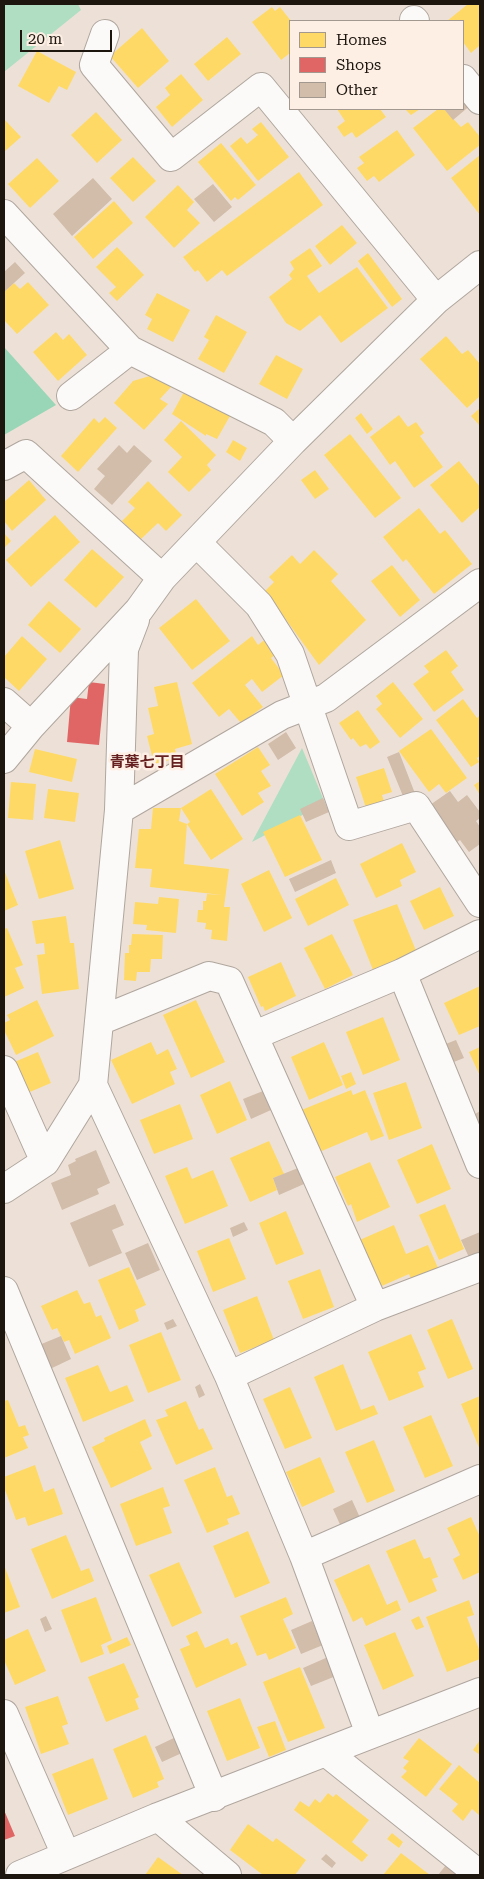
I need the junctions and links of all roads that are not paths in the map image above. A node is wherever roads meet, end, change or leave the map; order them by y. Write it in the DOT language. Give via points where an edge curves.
graph roads {
  1 [pos="105,34"];
  2 [pos="464,80"];
  3 [pos="480,100"];
  4 [pos="4,214"];
  5 [pos="480,265"];
  6 [pos="436,300"];
  7 [pos="130,350"];
  8 [pos="71,396"];
  9 [pos="293,441"];
  10 [pos="4,466"];
  11 [pos="197,543"];
  12 [pos="162,578"];
  13 [pos="480,583"];
  14 [pos="139,610"];
  15 [pos="4,702"];
  16 [pos="307,706"];
  17 [pos="31,726"];
  18 [pos="4,759"];
  19 [pos="119,810"];
  20 [pos="473,875"];
  21 [pos="480,903"];
  22 [pos="480,934"];
  23 [pos="402,974"];
  24 [pos="99,1021"];
  25 [pos="255,1035"];
  26 [pos="4,1070"];
  27 [pos="93,1085"];
  28 [pos="45,1162"];
  29 [pos="480,1164"];
  30 [pos="4,1189"];
  31 [pos="480,1268"];
  32 [pos="4,1291"];
  33 [pos="375,1307"];
  34 [pos="230,1376"];
  35 [pos="480,1479"];
  36 [pos="304,1556"];
  37 [pos="480,1692"];
  38 [pos="4,1714"];
  39 [pos="370,1734"];
  40 [pos="326,1752"];
  41 [pos="214,1797"];
  42 [pos="158,1817"];
  43 [pos="66,1855"];
  44 [pos="20,1875"];
  45 [pos="227,1875"];
  46 [pos="480,1875"];
  1 -- 6 [label="street" via="94,65 171,157 261,87"];
  2 -- 3 [label="street"];
  4 -- 7 [label="street"];
  5 -- 6 [label="street"];
  6 -- 9 [label="street"];
  7 -- 8 [label="street"];
  7 -- 9 [label="street" via="274,422"];
  9 -- 11 [label="street"];
  10 -- 12 [label="street" via="26,454"];
  11 -- 12 [label="street"];
  11 -- 16 [label="street" via="258,604 290,654"];
  12 -- 14 [label="street"];
  13 -- 16 [label="street" via="326,698"];
  14 -- 17 [label="street"];
  14 -- 19 [label="street" via="124,649"];
  15 -- 17 [label="street"];
  16 -- 19 [label="street" via="282,715"];
  16 -- 20 [label="street" via="349,826 416,806"];
  17 -- 18 [label="street"];
  19 -- 24 [label="street"];
  20 -- 21 [label="street"];
  22 -- 23 [label="street"];
  23 -- 25 [label="street"];
  23 -- 29 [label="street"];
  24 -- 25 [label="street" via="209,976 229,981"];
  24 -- 27 [label="street"];
  25 -- 33 [label="street"];
  26 -- 28 [label="street"];
  27 -- 28 [label="street"];
  27 -- 34 [label="street"];
  28 -- 30 [label="street"];
  31 -- 33 [label="street"];
  32 -- 41 [label="street"];
  33 -- 34 [label="street"];
  34 -- 36 [label="street"];
  35 -- 36 [label="street"];
  36 -- 39 [label="street"];
  37 -- 39 [label="street"];
  38 -- 43 [label="street"];
  39 -- 40 [label="street"];
  40 -- 41 [label="street"];
  40 -- 46 [label="street"];
  41 -- 42 [label="street"];
  42 -- 43 [label="street"];
  42 -- 45 [label="street"];
  43 -- 44 [label="street"];
}
